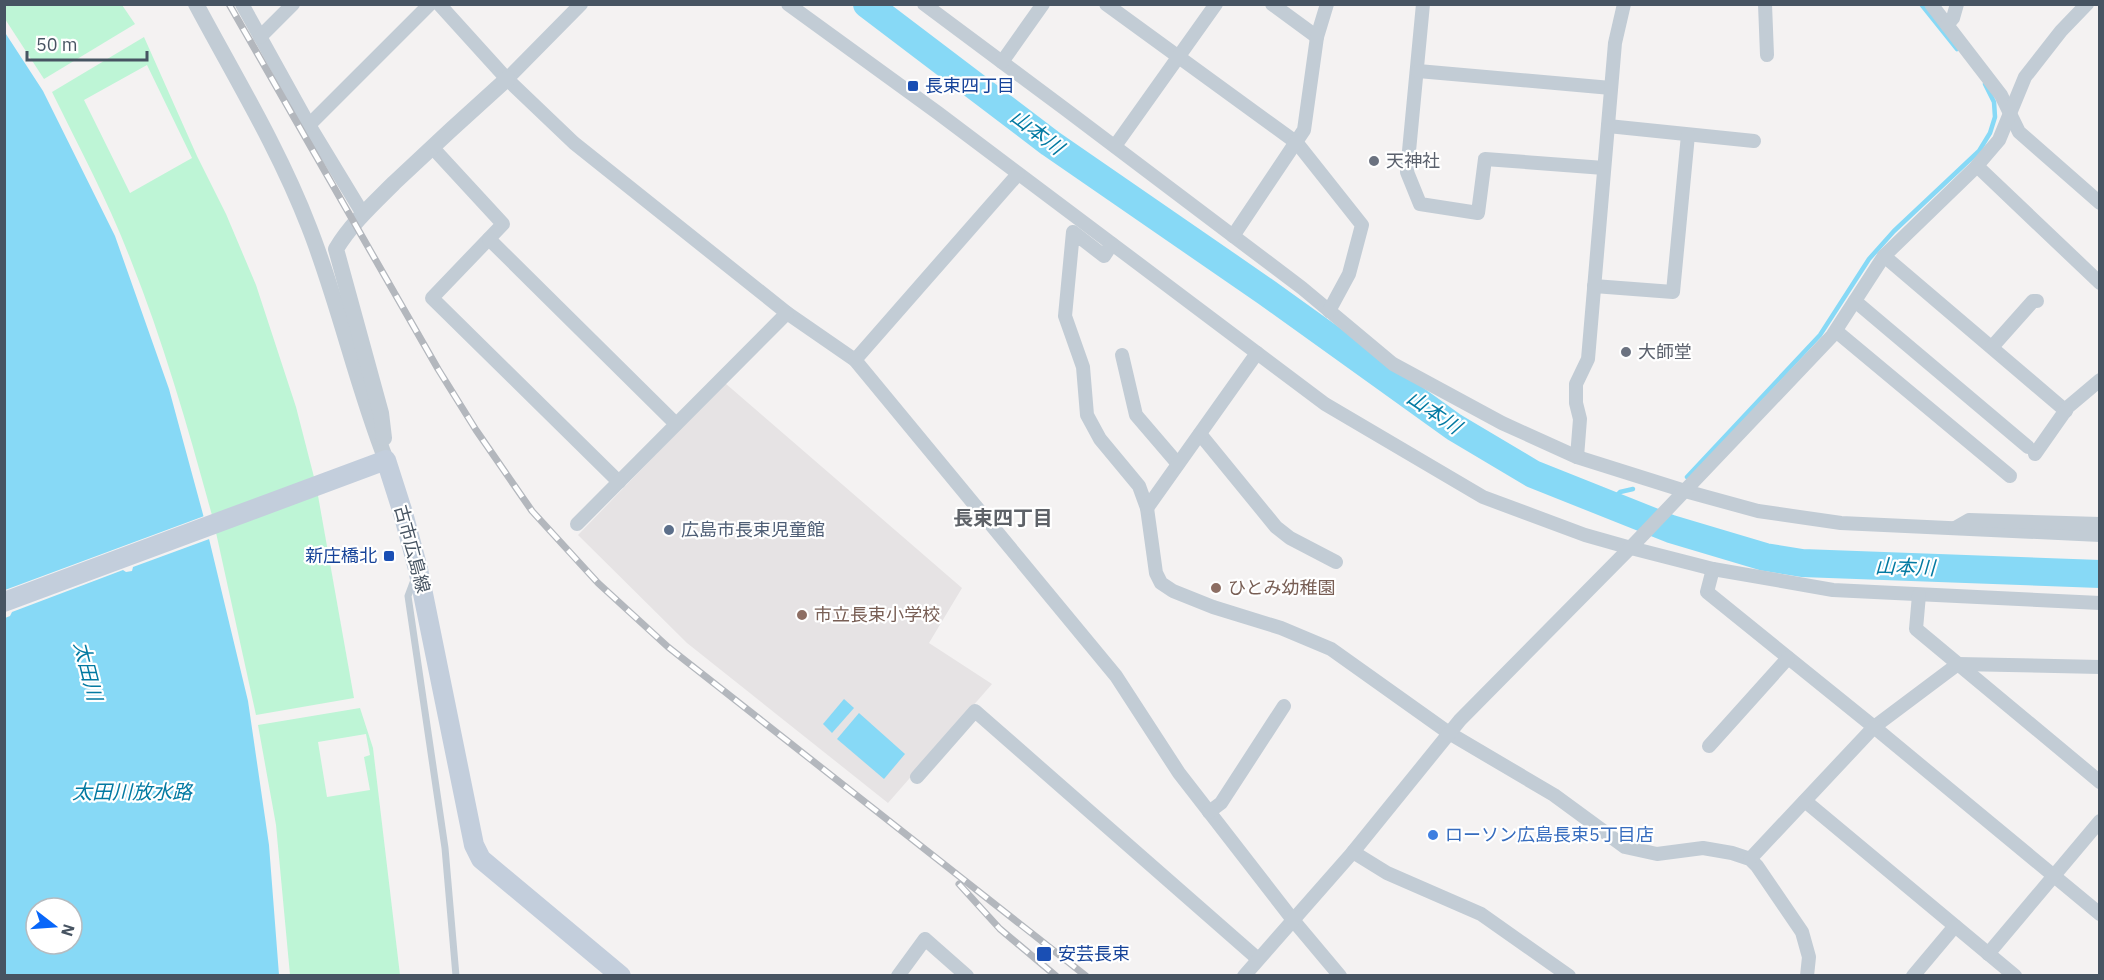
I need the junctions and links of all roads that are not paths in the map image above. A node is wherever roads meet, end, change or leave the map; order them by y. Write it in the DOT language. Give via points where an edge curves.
graph roads {
  1 [pos="196,4"];
  2 [pos="242,4"];
  3 [pos="293,4"];
  4 [pos="430,4"];
  5 [pos="439,4"];
  6 [pos="582,4"];
  7 [pos="788,4"];
  8 [pos="924,4"];
  9 [pos="1043,4"];
  10 [pos="1106,4"];
  11 [pos="1216,4"];
  12 [pos="1272,4"];
  13 [pos="1327,4"];
  14 [pos="1423,4"];
  15 [pos="1624,4"];
  16 [pos="1765,4"];
  17 [pos="1931,4"];
  18 [pos="1957,4"];
  19 [pos="2087,4"];
  20 [pos="1947,25"];
  21 [pos="260,37"];
  22 [pos="1317,37"];
  23 [pos="1767,55"];
  24 [pos="1178,57"];
  25 [pos="1002,62"];
  26 [pos="1418,71"];
  27 [pos="507,79"];
  28 [pos="1611,88"];
  29 [pos="2010,113"];
  30 [pos="309,125"];
  31 [pos="1608,126"];
  32 [pos="1688,135"];
  33 [pos="1754,141"];
  34 [pos="1297,143"];
  35 [pos="1115,146"];
  36 [pos="432,147"];
  37 [pos="1977,166"];
  38 [pos="1604,168"];
  39 [pos="1018,174"];
  40 [pos="2100,203"];
  41 [pos="363,214"];
  42 [pos="1233,236"];
  43 [pos="489,238"];
  44 [pos="1112,244"];
  45 [pos="1884,256"];
  46 [pos="2100,283"];
  47 [pos="1594,286"];
  48 [pos="1855,301"];
  49 [pos="2037,301"];
  50 [pos="1329,311"];
  51 [pos="787,313"];
  52 [pos="1836,331"];
  53 [pos="1992,347"];
  54 [pos="1257,353"];
  55 [pos="1122,355"];
  56 [pos="855,360"];
  57 [pos="2100,380"];
  58 [pos="2066,411"];
  59 [pos="676,424"];
  60 [pos="1200,434"];
  61 [pos="1577,457"];
  62 [pos="386,460"];
  63 [pos="1178,464"];
  64 [pos="2010,476"];
  65 [pos="619,482"];
  66 [pos="1681,496"];
  67 [pos="1147,508"];
  68 [pos="577,524"];
  69 [pos="2100,524"];
  70 [pos="1953,530"];
  71 [pos="2100,535"];
  72 [pos="1633,545"];
  73 [pos="1336,562"];
  74 [pos="418,569"];
  75 [pos="1713,569"];
  76 [pos="1919,595"];
  77 [pos="4,602"];
  78 [pos="2100,603"];
  79 [pos="1788,658"];
  80 [pos="1958,664"];
  81 [pos="2100,668"];
  82 [pos="1284,706"];
  83 [pos="1874,727"];
  84 [pos="1449,734"];
  85 [pos="1709,746"];
  86 [pos="917,777"];
  87 [pos="2100,782"];
  88 [pos="1805,801"];
  89 [pos="1209,812"];
  90 [pos="2100,821"];
  91 [pos="1353,852"];
  92 [pos="1750,860"];
  93 [pos="2054,876"];
  94 [pos="2100,914"];
  95 [pos="1293,920"];
  96 [pos="1955,926"];
  97 [pos="1988,954"];
  98 [pos="1258,959"];
  99 [pos="613,973"];
  100 [pos="456,975"];
  101 [pos="898,975"];
  102 [pos="967,975"];
  103 [pos="1244,975"];
  104 [pos="1340,975"];
  105 [pos="1569,975"];
  106 [pos="1807,975"];
  107 [pos="1912,975"];
  108 [pos="2015,975"];
  1 -- 62 [label="street" via="280,161 309,227"];
  2 -- 21 [label="street"];
  3 -- 21 [label="street"];
  4 -- 30 [label="street"];
  5 -- 27 [label="street"];
  6 -- 27 [label="street"];
  7 -- 39 [label="street"];
  8 -- 25 [label="street"];
  9 -- 25 [label="street"];
  10 -- 24 [label="street"];
  11 -- 24 [label="street"];
  12 -- 22 [label="street"];
  13 -- 22 [label="street"];
  14 -- 26 [label="street"];
  15 -- 28 [label="street"];
  16 -- 23 [label="street"];
  17 -- 20 [label="street"];
  18 -- 20 [label="street"];
  19 -- 29 [label="street" via="2025,77"];
  20 -- 29 [label="street" via="2001,94"];
  21 -- 30 [label="street"];
  22 -- 34 [label="street" via="1304,130"];
  24 -- 34 [label="street"];
  24 -- 35 [label="street"];
  25 -- 35 [label="street"];
  26 -- 28 [label="street"];
  26 -- 38 [label="street" via="1407,172 1420,204 1478,213 1485,159"];
  27 -- 36 [label="street"];
  27 -- 51 [label="street" via="574,144"];
  28 -- 31 [label="street"];
  29 -- 37 [label="street" via="1999,140"];
  29 -- 40 [label="street" via="2019,132"];
  30 -- 41 [label="street"];
  31 -- 32 [label="street"];
  31 -- 38 [label="street"];
  32 -- 33 [label="street"];
  32 -- 47 [label="street" via="1673,292"];
  34 -- 42 [label="street"];
  34 -- 50 [label="street" via="1362,225 1349,274"];
  35 -- 42 [label="street"];
  36 -- 41 [label="street"];
  36 -- 43 [label="street" via="503,224"];
  37 -- 45 [label="street"];
  37 -- 46 [label="street"];
  38 -- 47 [label="street"];
  39 -- 44 [label="street"];
  39 -- 56 [label="street"];
  41 -- 62 [label="street" via="336,249 381,413"];
  42 -- 50 [label="street"];
  43 -- 59 [label="street"];
  43 -- 65 [label="street" via="432,298"];
  44 -- 54 [label="street"];
  44 -- 67 [label="street" via="1104,256 1073,232 1065,316 1083,367 1087,415 1100,439 1139,486"];
  45 -- 48 [label="street"];
  45 -- 53 [label="street"];
  47 -- 61 [label="street" via="1588,359 1576,384 1580,419"];
  48 -- 52 [label="street"];
  48 -- 58 [label="street" via="2031,451"];
  49 -- 53 [label="street"];
  50 -- 61 [label="street" via="1393,364 1502,423"];
  51 -- 56 [label="street"];
  51 -- 59 [label="street"];
  52 -- 64 [label="street"];
  52 -- 66 [label="street"];
  53 -- 58 [label="street"];
  54 -- 60 [label="street"];
  54 -- 72 [label="street" via="1325,404 1483,497 1585,535"];
  55 -- 63 [label="street" via="1136,415"];
  56 -- 89 [label="street" via="1116,676"];
  57 -- 58 [label="street"];
  59 -- 65 [label="street"];
  60 -- 63 [label="street"];
  60 -- 73 [label="street" via="1276,527"];
  61 -- 66 [label="street"];
  62 -- 74 [label="main road, 古市広島線"];
  62 -- 77 [label="main road"];
  63 -- 67 [label="street"];
  65 -- 68 [label="street"];
  66 -- 70 [label="street" via="1841,523"];
  66 -- 72 [label="street"];
  67 -- 84 [label="street" via="1156,573 1161,583 1213,607 1281,628 1331,649"];
  69 -- 70 [label="street" via="1970,520"];
  70 -- 71 [label="street"];
  72 -- 75 [label="street"];
  72 -- 84 [label="street"];
  74 -- 99 [label="main road, 古市広島線" via="474,845 481,859"];
  74 -- 100 [label="lane" via="408,596 445,848"];
  75 -- 76 [label="street" via="1833,590"];
  75 -- 79 [label="street" via="1707,592"];
  76 -- 78 [label="street"];
  76 -- 80 [label="street" via="1916,629"];
  79 -- 83 [label="street"];
  79 -- 85 [label="street"];
  80 -- 81 [label="street"];
  80 -- 83 [label="street"];
  80 -- 87 [label="street"];
  82 -- 89 [label="street" via="1221,803"];
  83 -- 88 [label="street"];
  83 -- 93 [label="street"];
  84 -- 91 [label="street"];
  84 -- 92 [label="street" via="1554,795 1625,847 1657,854 1703,848"];
  86 -- 98 [label="street" via="975,711"];
  88 -- 92 [label="street"];
  88 -- 96 [label="street"];
  89 -- 95 [label="street"];
  90 -- 93 [label="street"];
  91 -- 95 [label="street"];
  91 -- 105 [label="street" via="1387,873 1481,914"];
  92 -- 106 [label="street" via="1802,932 1809,957"];
  93 -- 94 [label="street"];
  93 -- 97 [label="street"];
  95 -- 98 [label="street"];
  95 -- 104 [label="street"];
  96 -- 97 [label="street"];
  96 -- 107 [label="street"];
  97 -- 108 [label="street"];
  98 -- 103 [label="street"];
  101 -- 102 [label="street" via="925,939"];
}
